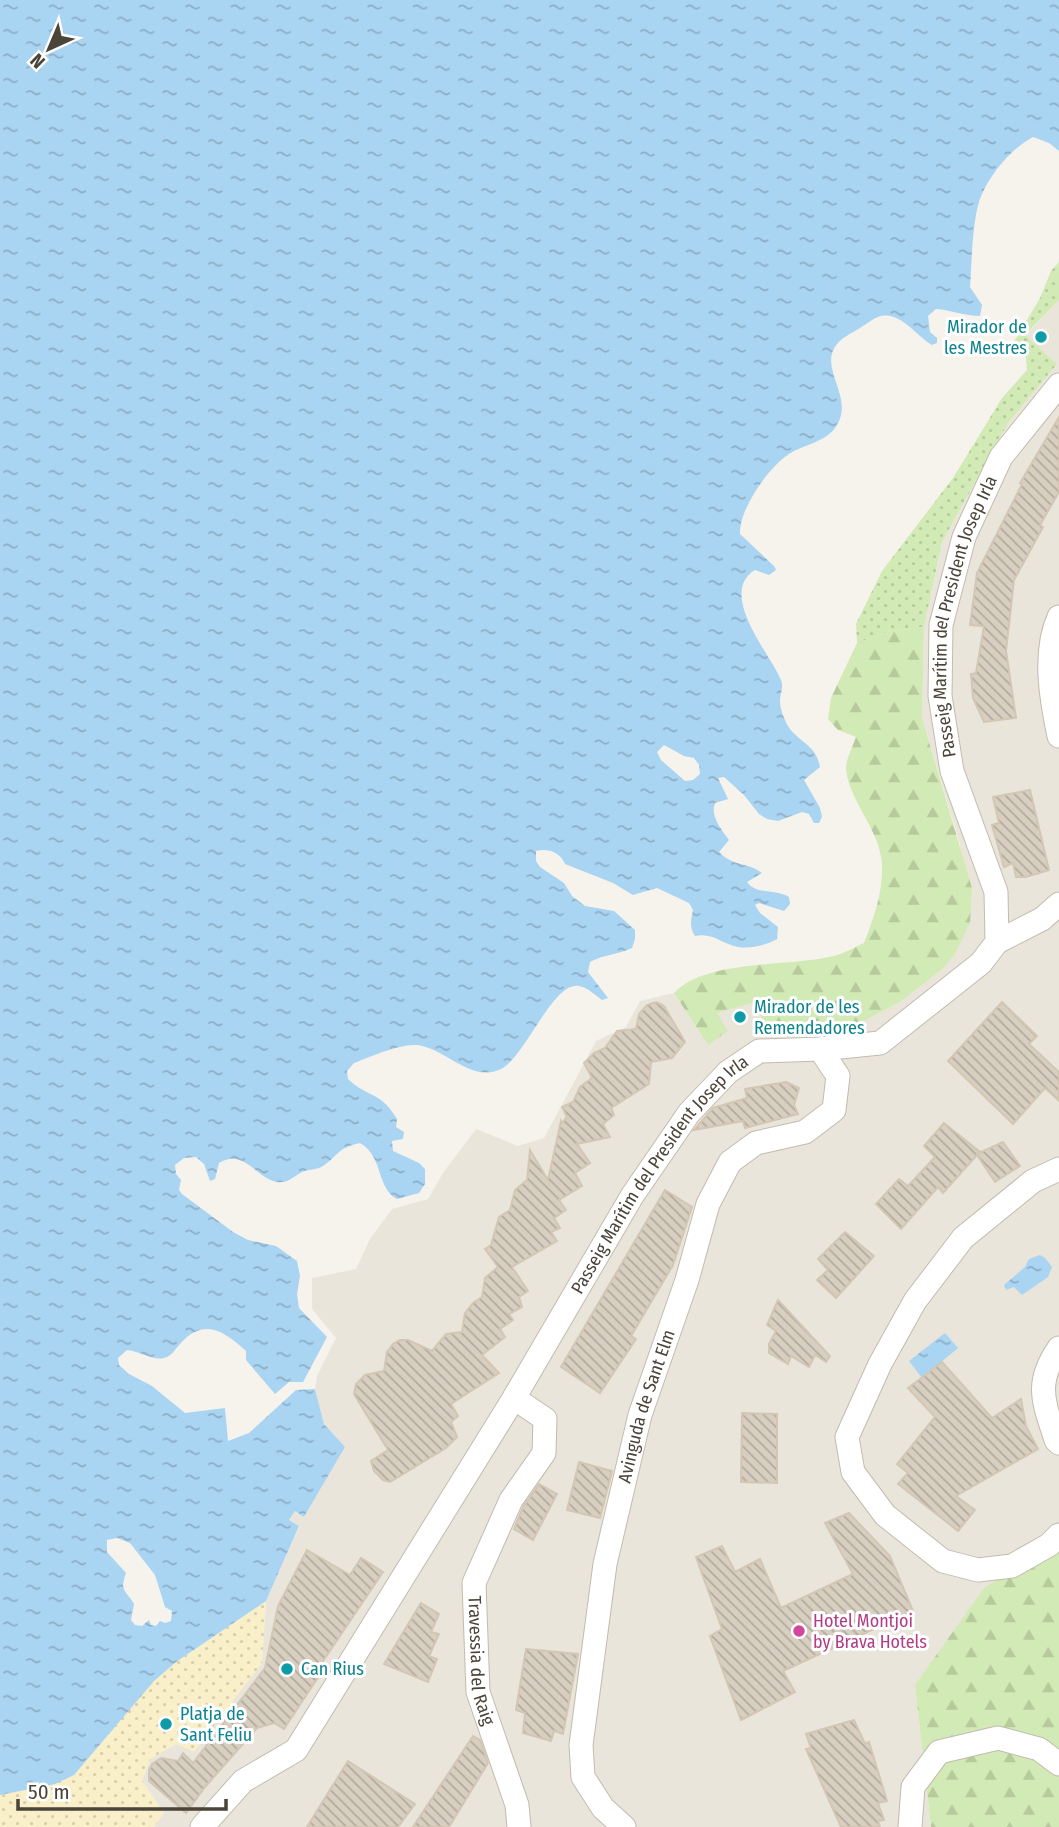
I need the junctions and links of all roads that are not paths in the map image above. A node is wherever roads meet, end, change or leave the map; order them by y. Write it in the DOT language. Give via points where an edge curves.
graph roads {
  1 [pos="1059,385"];
  2 [pos="1059,617"];
  3 [pos="1059,736"];
  4 [pos="1059,904"];
  5 [pos="997,942"];
  6 [pos="820,1049"];
  7 [pos="1059,1168"];
  8 [pos="1059,1348"];
  9 [pos="513,1398"];
  10 [pos="1059,1443"];
  11 [pos="1059,1535"];
  12 [pos="1059,1763"];
  13 [pos="202,1827"];
  14 [pos="519,1827"];
  15 [pos="624,1827"];
  16 [pos="910,1827"];
  1 -- 5 [label="street, Passeig Marítim del President Josep Irla" via="1000,457 964,537 941,625 940,696 952,771 996,892"];
  2 -- 3 [label="street" via="1050,662"];
  4 -- 5 [label="street" via="1042,919"];
  5 -- 6 [label="street, Passeig Marítim del President Josep Irla" via="981,963 880,1043"];
  6 -- 9 [label="street, Passeig Marítim del President Josep Irla" via="759,1051 728,1072 688,1113 632,1196"];
  6 -- 15 [label="street, Avinguda de Sant Elm" via="838,1076 834,1110 805,1132 756,1143 730,1162 708,1204 640,1415 605,1564 581,1745 583,1777 603,1808"];
  7 -- 11 [label="street" via="1033,1181 963,1238 915,1301 847,1437 853,1472 885,1515 943,1561 978,1570 1012,1566"];
  8 -- 10 [label="street" via="1045,1373 1043,1397"];
  9 -- 13 [label="street, Passeig Marítim del President Josep Irla" via="296,1750 243,1780"];
  9 -- 14 [label="street, Travessia del Raig" via="545,1419 544,1453 511,1500 474,1583 478,1692 517,1805"];
  12 -- 16 [label="street" via="1039,1749 998,1738 939,1752 913,1787"];
}
